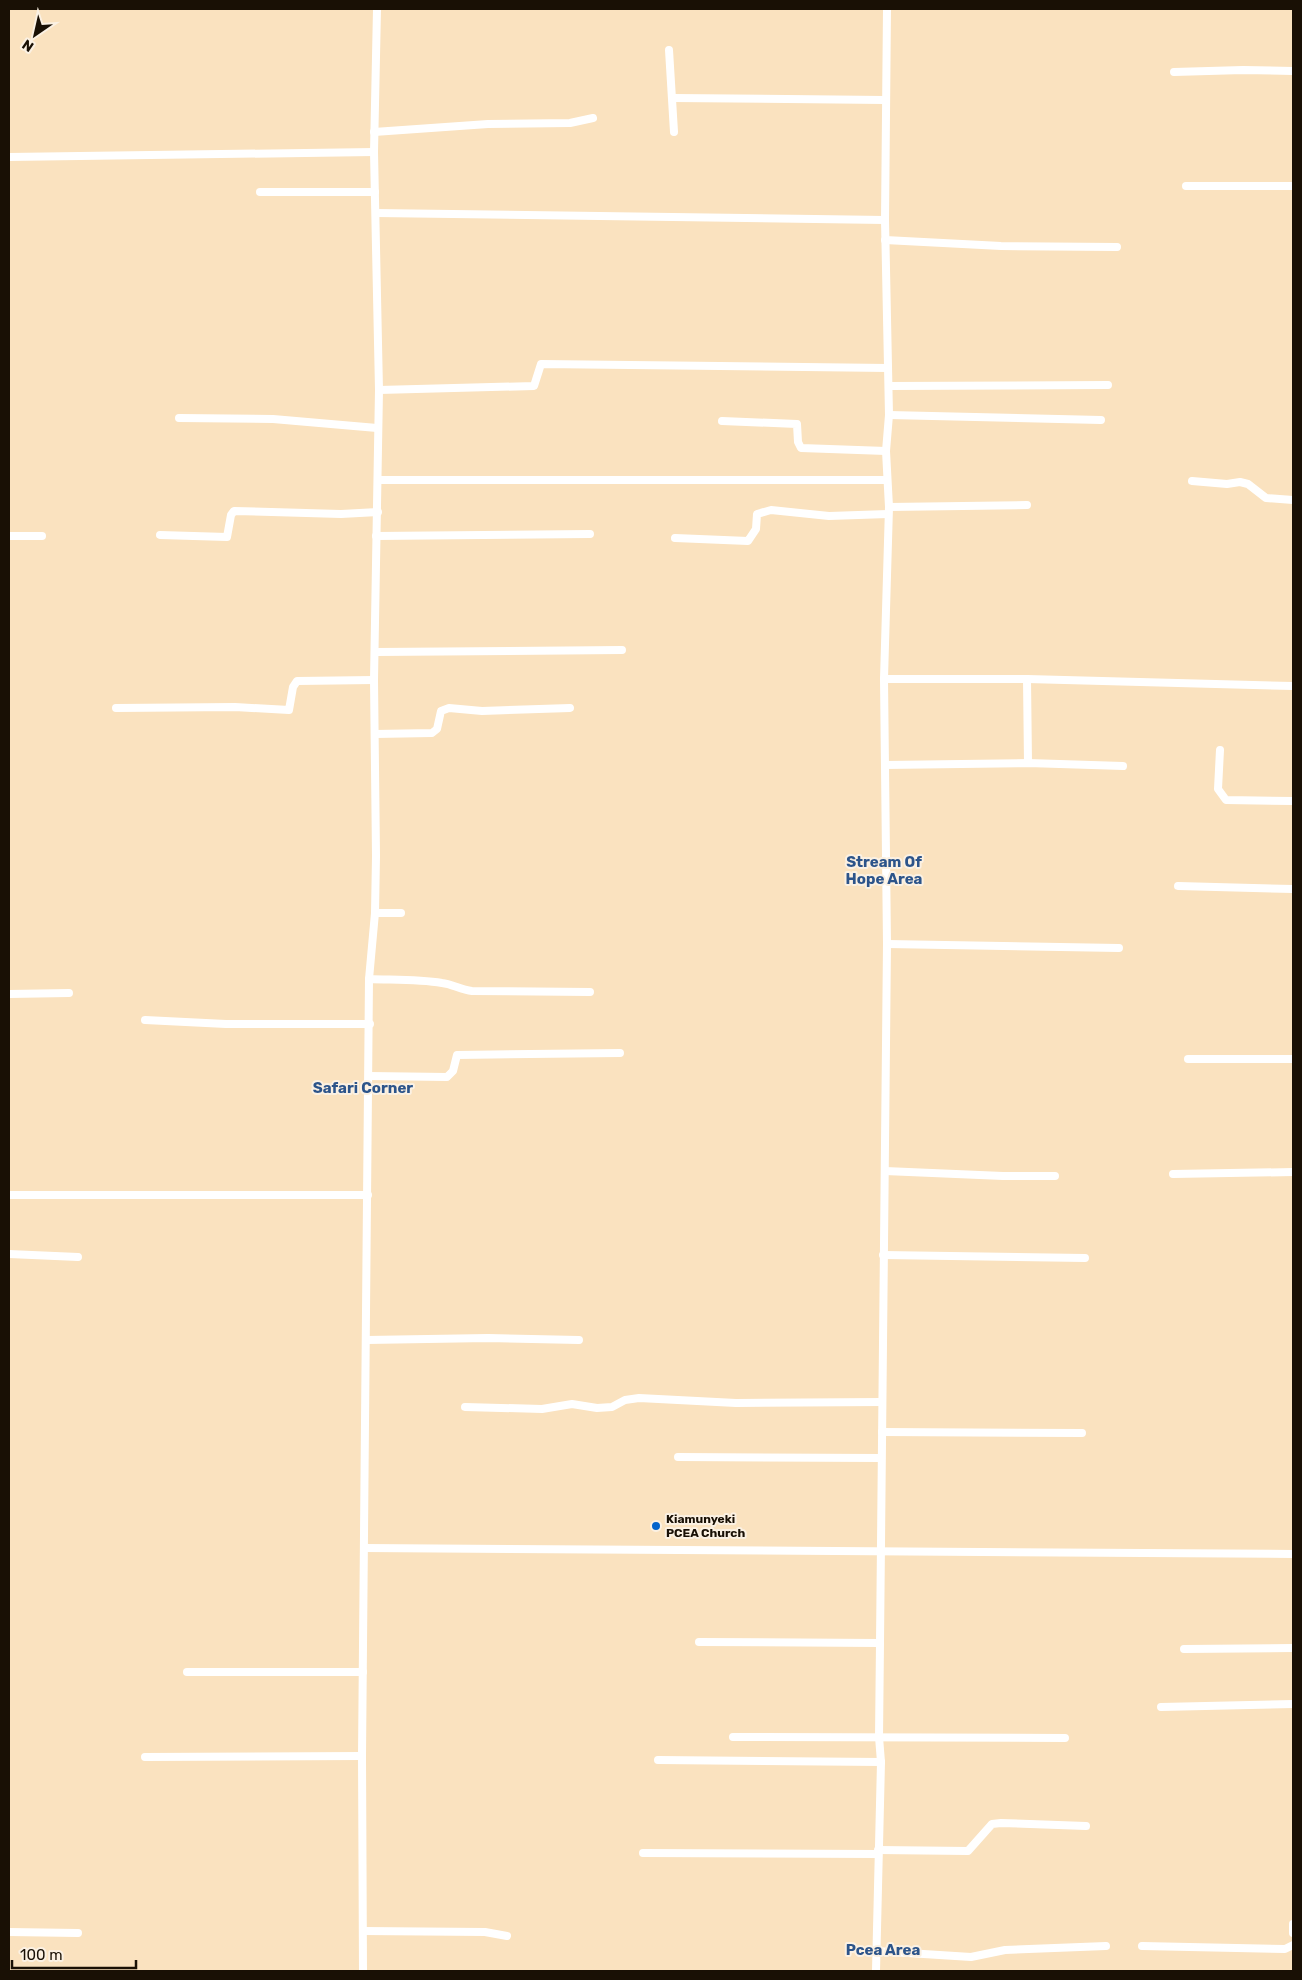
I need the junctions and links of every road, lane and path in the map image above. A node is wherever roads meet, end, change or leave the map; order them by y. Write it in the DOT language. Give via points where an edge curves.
graph roads {
  1 [pos="377,9"];
  2 [pos="887,9"];
  3 [pos="669,50"];
  4 [pos="1293,71"];
  5 [pos="1174,72"];
  6 [pos="672,98"];
  7 [pos="885,100"];
  8 [pos="593,118"];
  9 [pos="374,132"];
  10 [pos="674,132"];
  11 [pos="374,152"];
  12 [pos="9,157"];
  13 [pos="1186,186"];
  14 [pos="1293,186"];
  15 [pos="260,192"];
  16 [pos="375,192"];
  17 [pos="376,213"];
  18 [pos="885,220"];
  19 [pos="886,240"];
  20 [pos="1117,247"];
  21 [pos="888,368"];
  22 [pos="1108,385"];
  23 [pos="889,386"];
  24 [pos="379,390"];
  25 [pos="889,415"];
  26 [pos="179,418"];
  27 [pos="1101,420"];
  28 [pos="722,421"];
  29 [pos="377,428"];
  30 [pos="886,452"];
  31 [pos="379,480"];
  32 [pos="888,480"];
  33 [pos="1192,482"];
  34 [pos="1293,500"];
  35 [pos="1027,505"];
  36 [pos="888,510"];
  37 [pos="378,512"];
  38 [pos="590,534"];
  39 [pos="160,535"];
  40 [pos="9,536"];
  41 [pos="42,536"];
  42 [pos="376,536"];
  43 [pos="676,538"];
  44 [pos="622,650"];
  45 [pos="376,652"];
  46 [pos="884,679"];
  47 [pos="1027,679"];
  48 [pos="374,680"];
  49 [pos="1293,686"];
  50 [pos="116,708"];
  51 [pos="570,708"];
  52 [pos="375,734"];
  53 [pos="1220,750"];
  54 [pos="1028,763"];
  55 [pos="886,765"];
  56 [pos="1123,766"];
  57 [pos="1293,801"];
  58 [pos="1178,886"];
  59 [pos="1293,889"];
  60 [pos="375,913"];
  61 [pos="401,914"];
  62 [pos="887,944"];
  63 [pos="1119,948"];
  64 [pos="369,979"];
  65 [pos="590,992"];
  66 [pos="69,993"];
  67 [pos="9,994"];
  68 [pos="144,1020"];
  69 [pos="370,1024"];
  70 [pos="620,1053"];
  71 [pos="1188,1059"];
  72 [pos="1293,1059"];
  73 [pos="368,1076"];
  74 [pos="885,1170"];
  75 [pos="1293,1172"];
  76 [pos="1173,1174"];
  77 [pos="1055,1176"];
  78 [pos="9,1195"];
  79 [pos="368,1195"];
  80 [pos="9,1254"];
  81 [pos="884,1255"];
  82 [pos="78,1257"];
  83 [pos="1085,1258"];
  84 [pos="367,1340"];
  85 [pos="579,1340"];
  86 [pos="882,1402"];
  87 [pos="464,1406"];
  88 [pos="882,1432"];
  89 [pos="1082,1433"];
  90 [pos="678,1456"];
  91 [pos="881,1458"];
  92 [pos="364,1548"];
  93 [pos="880,1552"];
  94 [pos="1293,1554"];
  95 [pos="699,1642"];
  96 [pos="880,1643"];
  97 [pos="1293,1648"];
  98 [pos="1184,1649"];
  99 [pos="187,1672"];
  100 [pos="363,1672"];
  101 [pos="1293,1704"];
  102 [pos="1161,1706"];
  103 [pos="734,1737"];
  104 [pos="879,1737"];
  105 [pos="1065,1738"];
  106 [pos="362,1756"];
  107 [pos="145,1757"];
  108 [pos="658,1760"];
  109 [pos="881,1762"];
  110 [pos="1086,1826"];
  111 [pos="878,1852"];
  112 [pos="643,1853"];
  113 [pos="1293,1924"];
  114 [pos="363,1931"];
  115 [pos="9,1932"];
  116 [pos="78,1933"];
  117 [pos="1293,1934"];
  118 [pos="507,1936"];
  119 [pos="1293,1945"];
  120 [pos="1106,1946"];
  121 [pos="1142,1946"];
  122 [pos="876,1951"];
  123 [pos="363,1971"];
  124 [pos="876,1971"];
  1 -- 9 [label="street"];
  2 -- 7 [label="street"];
  3 -- 6 [label="street"];
  4 -- 5 [label="street"];
  6 -- 7 [label="street"];
  6 -- 10 [label="street"];
  7 -- 18 [label="street"];
  8 -- 9 [label="street" via="570,123 488,124"];
  9 -- 11 [label="street"];
  11 -- 12 [label="street"];
  11 -- 16 [label="street"];
  13 -- 14 [label="street"];
  15 -- 16 [label="street"];
  16 -- 17 [label="street"];
  17 -- 18 [label="street"];
  17 -- 24 [label="street"];
  18 -- 19 [label="street"];
  19 -- 20 [label="street" via="1001,246"];
  19 -- 21 [label="street"];
  21 -- 23 [label="street"];
  21 -- 24 [label="street" via="541,364 534,386"];
  22 -- 23 [label="street"];
  23 -- 25 [label="street"];
  24 -- 29 [label="street"];
  25 -- 27 [label="street"];
  25 -- 30 [label="street"];
  26 -- 29 [label="street" via="273,420"];
  28 -- 30 [label="street" via="797,424 799,446 806,449"];
  29 -- 31 [label="street"];
  30 -- 32 [label="street"];
  31 -- 32 [label="street"];
  31 -- 37 [label="street"];
  32 -- 36 [label="street"];
  33 -- 34 [label="street" via="1240,482 1266,498"];
  35 -- 36 [label="street"];
  36 -- 43 [label="street" via="830,516 771,510 757,514 756,529 748,541"];
  36 -- 46 [label="street"];
  37 -- 39 [label="street" via="234,512 227,537"];
  37 -- 42 [label="street"];
  38 -- 42 [label="street"];
  40 -- 41 [label="street"];
  42 -- 45 [label="street"];
  44 -- 45 [label="street"];
  45 -- 48 [label="street"];
  46 -- 47 [label="street"];
  46 -- 55 [label="street"];
  47 -- 49 [label="street"];
  47 -- 54 [label="street"];
  48 -- 50 [label="street" via="297,681 289,710"];
  48 -- 52 [label="street"];
  51 -- 52 [label="street" via="482,711 449,708 441,712 437,729 432,733"];
  52 -- 60 [label="street"];
  53 -- 57 [label="street" via="1218,789 1226,800"];
  54 -- 55 [label="street"];
  54 -- 56 [label="street"];
  55 -- 62 [label="street"];
  58 -- 59 [label="street"];
  60 -- 61 [label="street"];
  60 -- 64 [label="street"];
  62 -- 63 [label="street"];
  62 -- 74 [label="street"];
  64 -- 65 [label="street" via="422,980 472,991"];
  64 -- 69 [label="street"];
  66 -- 67 [label="street"];
  68 -- 69 [label="street"];
  69 -- 73 [label="street"];
  70 -- 73 [label="street" via="457,1055 453,1071 447,1077"];
  71 -- 72 [label="street"];
  73 -- 79 [label="street"];
  74 -- 77 [label="street"];
  74 -- 81 [label="street"];
  75 -- 76 [label="street"];
  78 -- 79 [label="street"];
  79 -- 84 [label="street"];
  80 -- 82 [label="street"];
  81 -- 83 [label="street"];
  81 -- 86 [label="street"];
  84 -- 85 [label="street"];
  84 -- 92 [label="street"];
  86 -- 87 [label="street" via="736,1403 639,1398 597,1408 572,1404 542,1408"];
  86 -- 88 [label="street"];
  88 -- 89 [label="street"];
  88 -- 91 [label="street"];
  90 -- 91 [label="street"];
  91 -- 93 [label="street"];
  92 -- 93 [label="street"];
  92 -- 100 [label="street"];
  93 -- 94 [label="street"];
  93 -- 96 [label="street"];
  95 -- 96 [label="street"];
  96 -- 104 [label="street"];
  97 -- 98 [label="street"];
  99 -- 100 [label="street"];
  100 -- 106 [label="street"];
  101 -- 102 [label="street"];
  103 -- 104 [label="street"];
  104 -- 105 [label="street"];
  104 -- 109 [label="street"];
  106 -- 107 [label="street"];
  106 -- 114 [label="street"];
  108 -- 109 [label="street"];
  109 -- 111 [label="street"];
  110 -- 111 [label="street" via="992,1824 968,1851"];
  111 -- 112 [label="street"];
  111 -- 122 [label="street"];
  113 -- 117 [label="street"];
  114 -- 118 [label="street" via="485,1932"];
  114 -- 123 [label="street"];
  115 -- 116 [label="street"];
  119 -- 121 [label="street" via="1285,1949"];
  120 -- 122 [label="street" via="1005,1950 971,1957"];
  122 -- 124 [label="street"];
}
